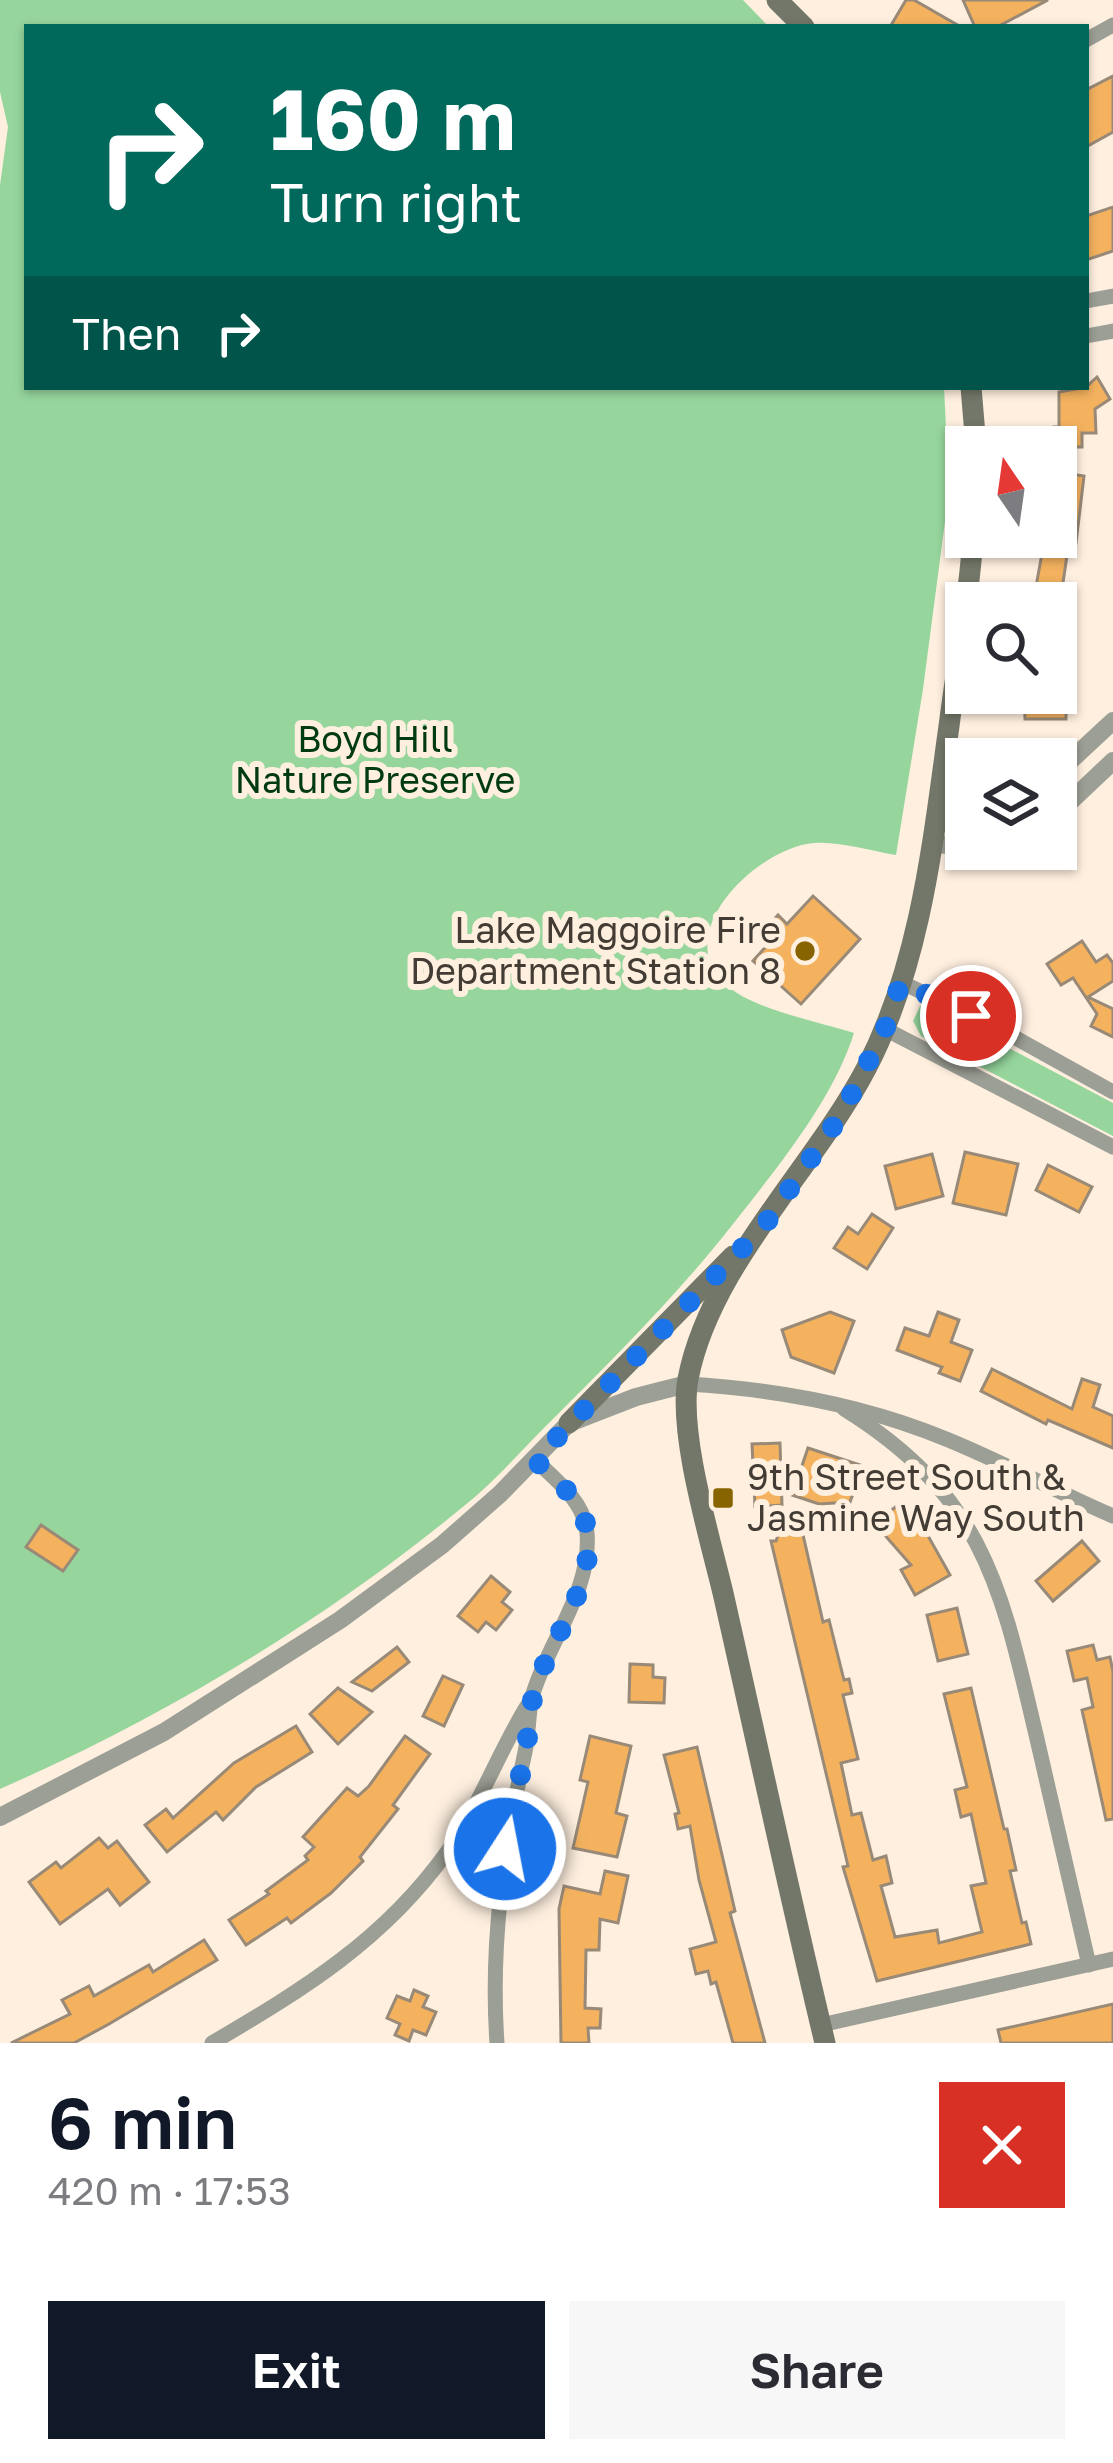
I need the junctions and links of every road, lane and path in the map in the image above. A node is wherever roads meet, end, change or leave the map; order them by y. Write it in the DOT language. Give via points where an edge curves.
graph roads {
  1 [pos="776,0"];
  2 [pos="801,24"];
  3 [pos="971,390"];
  4 [pos="974,426"];
  5 [pos="970,558"];
  6 [pos="1113,721"];
  7 [pos="1093,738"];
  8 [pos="1077,754"];
  9 [pos="1112,764"];
  10 [pos="1077,796"];
  11 [pos="939,810"];
  12 [pos="945,810"];
  13 [pos="933,844"];
  14 [pos="945,845"];
  15 [pos="901,982"];
  16 [pos="885,1029"];
  17 [pos="1113,1092"];
  18 [pos="1113,1147"];
  19 [pos="764,1226"];
  20 [pos="687,1384"];
  21 [pos="844,1408"];
  22 [pos="569,1423"];
  23 [pos="535,1460"];
  24 [pos="1113,1516"];
  25 [pos="532,1698"];
  26 [pos="0,1817"];
  27 [pos="1113,1959"];
  28 [pos="1089,1964"];
  29 [pos="823,2034"];
  30 [pos="212,2043"];
  31 [pos="496,2043"];
  1 -- 2 [label="main road"];
  3 -- 4 [label="main road"];
  5 -- 11 [label="main road"];
  6 -- 7 [label="street"];
  7 -- 8 [label="street"];
  7 -- 9 [label="street"];
  9 -- 10 [label="street"];
  11 -- 12 [label="street"];
  11 -- 13 [label="main road"];
  13 -- 14 [label="street"];
  13 -- 15 [label="main road"];
  15 -- 16 [label="main road"];
  15 -- 17 [label="street"];
  16 -- 18 [label="street"];
  16 -- 19 [label="main road" via="841,1115"];
  19 -- 20 [label="main road" via="718,1298"];
  19 -- 22 [label="main road"];
  20 -- 21 [label="street"];
  20 -- 22 [label="street"];
  20 -- 29 [label="main road" via="706,1520"];
  21 -- 24 [label="street" via="947,1439"];
  21 -- 28 [label="street" via="931,1476 988,1564 1017,1654"];
  22 -- 23 [label="street"];
  23 -- 25 [label="street" via="565,1489 587,1530 578,1587"];
  23 -- 26 [label="street" via="442,1545 340,1620 164,1732"];
  25 -- 30 [label="street" via="450,1848 419,1888 318,1979"];
  25 -- 31 [label="street" via="496,1915"];
  27 -- 28 [label="street"];
  28 -- 29 [label="street"];
}
